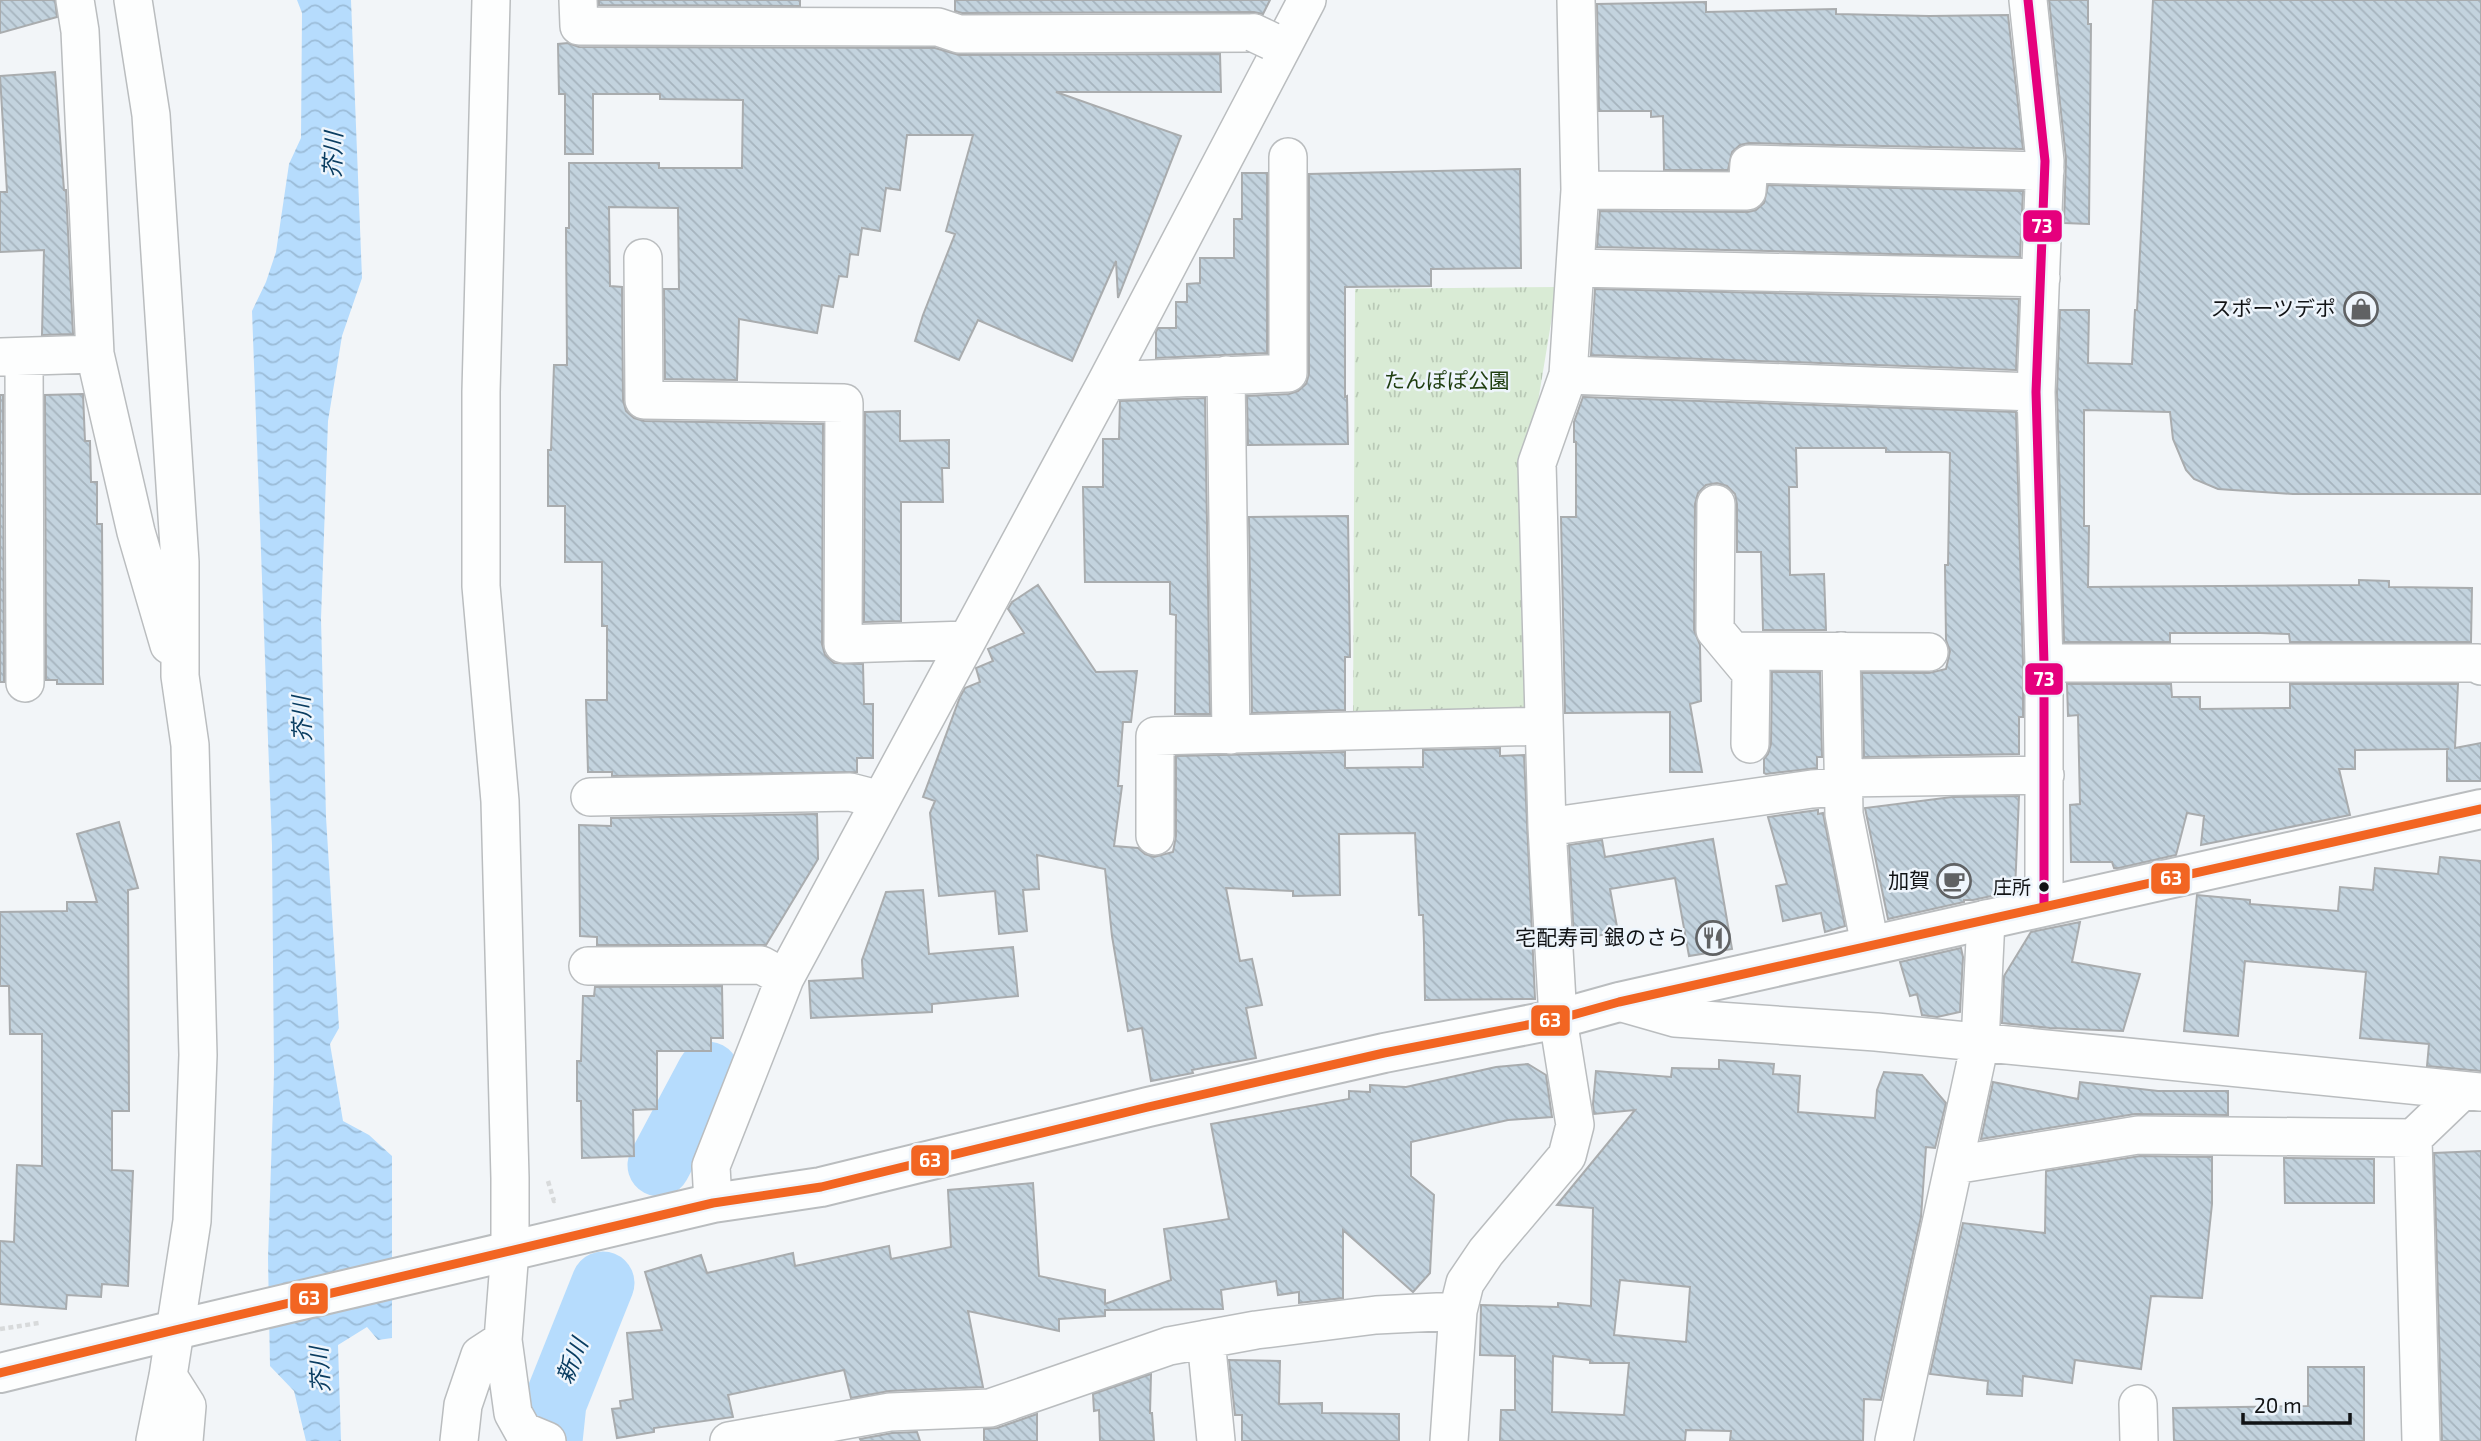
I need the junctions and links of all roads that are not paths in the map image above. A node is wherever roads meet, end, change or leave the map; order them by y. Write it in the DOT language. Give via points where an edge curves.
graph roads {
  1 [pos="75,0"];
  2 [pos="133,0"];
  3 [pos="491,0"];
  4 [pos="578,0"];
  5 [pos="1307,0"];
  6 [pos="1576,0"];
  7 [pos="2028,0"];
  8 [pos="937,14"];
  9 [pos="1269,40"];
  10 [pos="1288,156"];
  11 [pos="2045,171"];
  12 [pos="1580,190"];
  13 [pos="643,258"];
  14 [pos="1575,268"];
  15 [pos="2041,278"];
  16 [pos="95,354"];
  17 [pos="12,357"];
  18 [pos="1226,375"];
  19 [pos="1569,375"];
  20 [pos="1107,381"];
  21 [pos="2036,392"];
  22 [pos="1716,504"];
  23 [pos="967,640"];
  24 [pos="1733,651"];
  25 [pos="1840,651"];
  26 [pos="1929,652"];
  27 [pos="2044,663"];
  28 [pos="2481,666"];
  29 [pos="180,676"];
  30 [pos="25,683"];
  31 [pos="1544,726"];
  32 [pos="1231,735"];
  33 [pos="1750,744"];
  34 [pos="2045,775"];
  35 [pos="1843,783"];
  36 [pos="590,797"];
  37 [pos="881,800"];
  38 [pos="2481,809"];
  39 [pos="1547,827"];
  40 [pos="1155,836"];
  41 [pos="2044,906"];
  42 [pos="1986,919"];
  43 [pos="1870,945"];
  44 [pos="588,967"];
  45 [pos="785,978"];
  46 [pos="1619,1002"];
  47 [pos="1558,1019"];
  48 [pos="1980,1043"];
  49 [pos="2471,1092"];
  50 [pos="2413,1138"];
  51 [pos="1954,1165"];
  52 [pos="713,1203"];
  53 [pos="492,1254"];
  54 [pos="1458,1311"];
  55 [pos="186,1328"];
  56 [pos="1206,1339"];
  57 [pos="503,1340"];
  58 [pos="0,1373"];
  59 [pos="169,1376"];
  60 [pos="2138,1404"];
  61 [pos="939,1425"];
  62 [pos="155,1441"];
  63 [pos="184,1441"];
  64 [pos="459,1441"];
  65 [pos="548,1441"];
  66 [pos="729,1441"];
  67 [pos="1216,1441"];
  68 [pos="1449,1441"];
  69 [pos="1894,1441"];
  70 [pos="2139,1441"];
  71 [pos="2421,1441"];
  1 -- 16 [label="street"];
  2 -- 29 [label="street" via="153,155 180,562"];
  3 -- 53 [label="street" via="481,586 500,801"];
  4 -- 8 [label="street" via="579,26"];
  5 -- 9 [label="street"];
  6 -- 12 [label="street"];
  7 -- 11 [label="street"];
  8 -- 9 [label="street" via="959,34"];
  9 -- 20 [label="street"];
  10 -- 18 [label="street" via="1288,373"];
  11 -- 12 [label="street" via="1749,164 1747,191"];
  11 -- 15 [label="street"];
  12 -- 14 [label="street"];
  13 -- 23 [label="street" via="644,400 845,403 842,643"];
  14 -- 15 [label="street"];
  14 -- 19 [label="street"];
  15 -- 21 [label="street"];
  16 -- 17 [label="street"];
  16 -- 29 [label="street" via="136,532"];
  17 -- 30 [label="street"];
  18 -- 20 [label="street"];
  18 -- 32 [label="street"];
  19 -- 21 [label="street"];
  19 -- 31 [label="street" via="1537,463"];
  20 -- 23 [label="street"];
  21 -- 27 [label="street"];
  22 -- 24 [label="street" via="1715,630"];
  23 -- 37 [label="street"];
  24 -- 25 [label="street"];
  24 -- 33 [label="street" via="1751,673"];
  25 -- 26 [label="street"];
  25 -- 35 [label="street"];
  27 -- 28 [label="street"];
  27 -- 34 [label="street"];
  29 -- 55 [label="street" via="190,745 198,1055"];
  31 -- 32 [label="street"];
  31 -- 39 [label="street"];
  32 -- 40 [label="street" via="1155,736"];
  34 -- 35 [label="street"];
  34 -- 41 [label="street"];
  35 -- 39 [label="street"];
  35 -- 43 [label="street" via="1844,814"];
  36 -- 37 [label="street" via="850,792"];
  37 -- 45 [label="street"];
  38 -- 41 [label="main road"];
  39 -- 47 [label="street"];
  41 -- 42 [label="main road"];
  42 -- 43 [label="main road"];
  42 -- 48 [label="street"];
  43 -- 46 [label="main road"];
  44 -- 45 [label="street" via="761,965"];
  45 -- 52 [label="street" via="711,1166"];
  46 -- 47 [label="main road"];
  46 -- 48 [label="street" via="1675,1018"];
  47 -- 52 [label="main road" via="1318,1068 821,1187"];
  47 -- 54 [label="street" via="1575,1125 1567,1156 1486,1252 1465,1283"];
  48 -- 49 [label="street"];
  48 -- 51 [label="street"];
  49 -- 50 [label="street"];
  50 -- 51 [label="street" via="2138,1135"];
  50 -- 71 [label="street"];
  51 -- 69 [label="street"];
  52 -- 53 [label="main road"];
  53 -- 55 [label="main road"];
  53 -- 57 [label="street"];
  54 -- 56 [label="street" via="1376,1315"];
  54 -- 68 [label="street"];
  55 -- 58 [label="main road"];
  55 -- 59 [label="street"];
  56 -- 61 [label="street" via="1169,1346"];
  56 -- 67 [label="street"];
  57 -- 64 [label="street" via="480,1355 463,1405"];
  57 -- 65 [label="street" via="513,1413 523,1430"];
  59 -- 62 [label="street"];
  59 -- 63 [label="street" via="187,1406"];
  60 -- 70 [label="street"];
  61 -- 66 [label="street" via="890,1412"];
}
